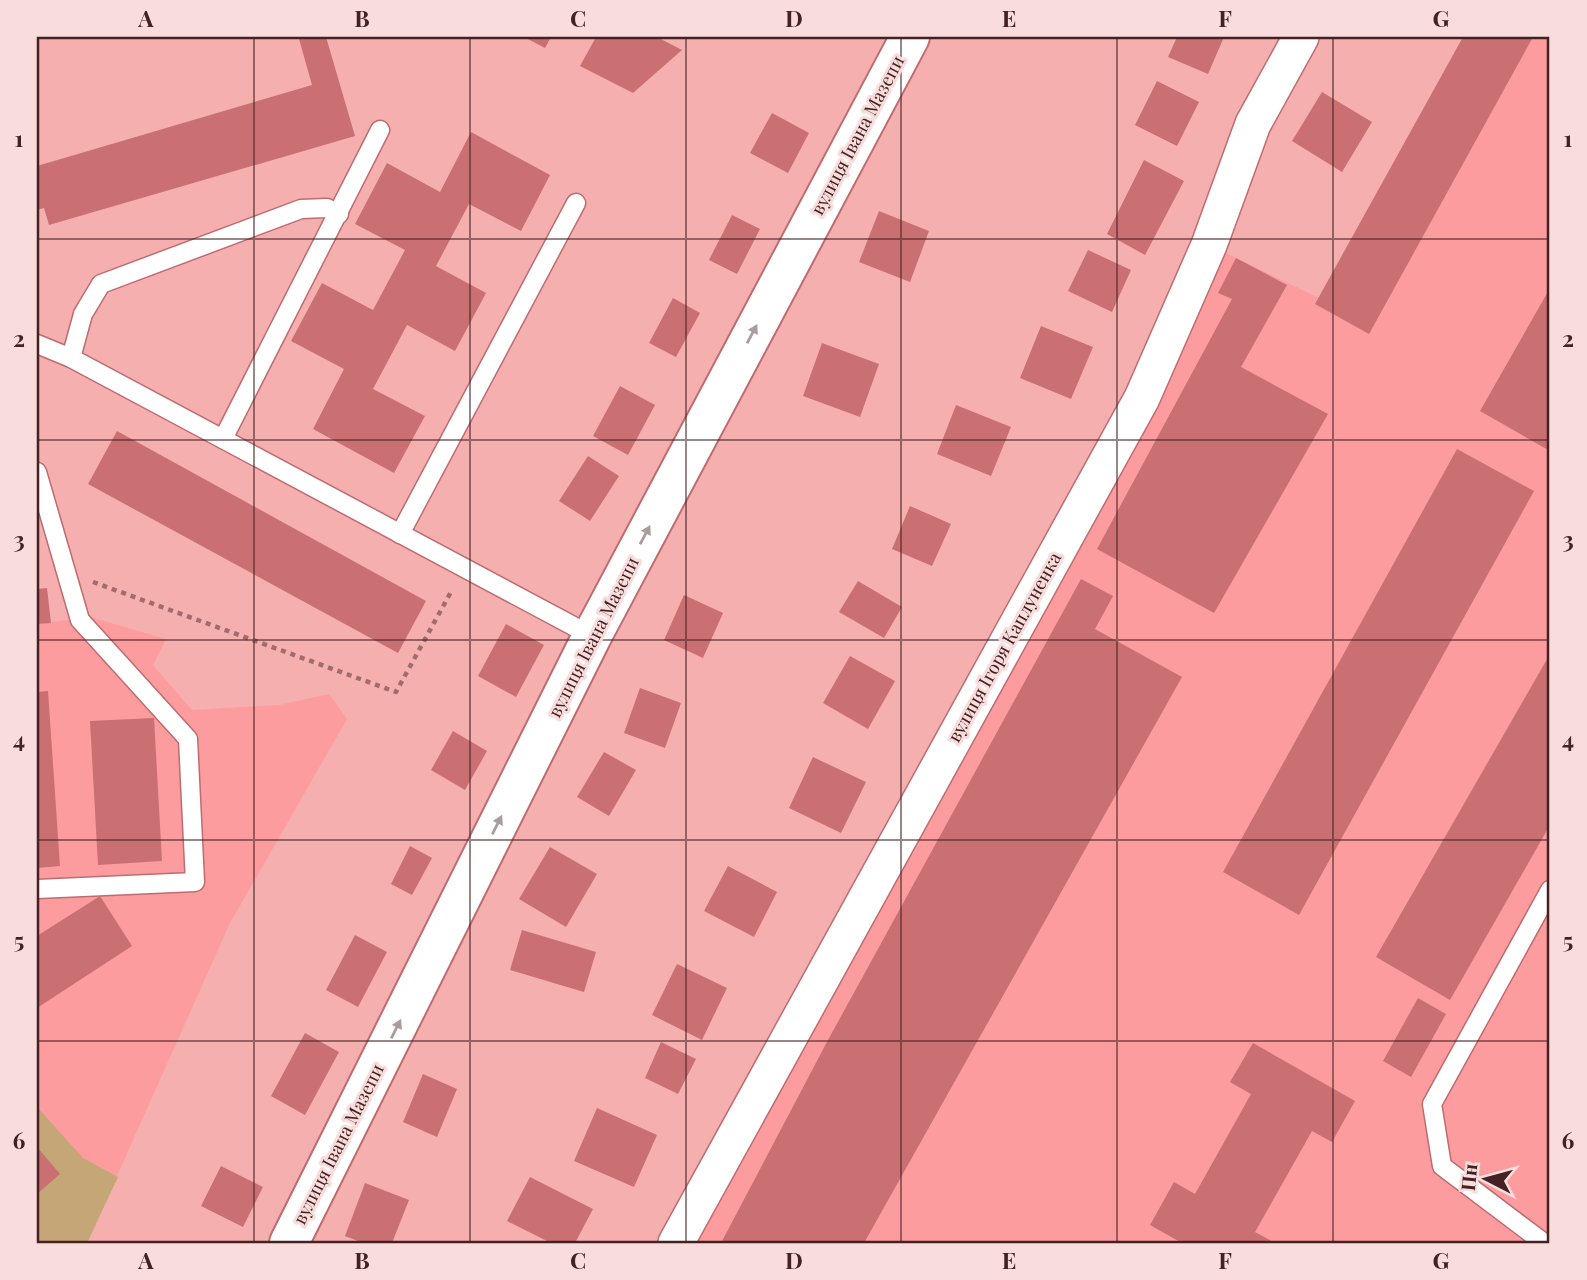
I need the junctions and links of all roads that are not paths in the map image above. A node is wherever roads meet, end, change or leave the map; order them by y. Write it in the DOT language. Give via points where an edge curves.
graph roads {
  1 [pos="909,37"];
  2 [pos="1301,37"];
  3 [pos="380,131"];
  4 [pos="576,203"];
  5 [pos="339,214"];
  6 [pos="37,344"];
  7 [pos="71,358"];
  8 [pos="223,439"];
  9 [pos="37,472"];
  10 [pos="400,534"];
  11 [pos="592,636"];
  12 [pos="37,889"];
  13 [pos="1550,890"];
  14 [pos="289,1243"];
  15 [pos="676,1243"];
  16 [pos="1544,1243"];
  11 -- 1 [label="street, вулиця Івана Мазепи, one-way"];
  2 -- 15 [label="street, вулиця Ігоря Каплуненка" via="1253,124 1209,245 1142,398"];
  3 -- 5 [label="lane"];
  4 -- 10 [label="lane"];
  5 -- 7 [label="lane" via="327,208 301,209 102,284 83,314"];
  5 -- 8 [label="lane"];
  6 -- 7 [label="lane"];
  7 -- 8 [label="lane"];
  8 -- 10 [label="lane"];
  9 -- 12 [label="lane" via="80,620 188,739 195,882"];
  10 -- 11 [label="lane"];
  14 -- 11 [label="street, вулиця Івана Мазепи, one-way"];
  13 -- 16 [label="lane" via="1432,1104 1442,1166"];
}
